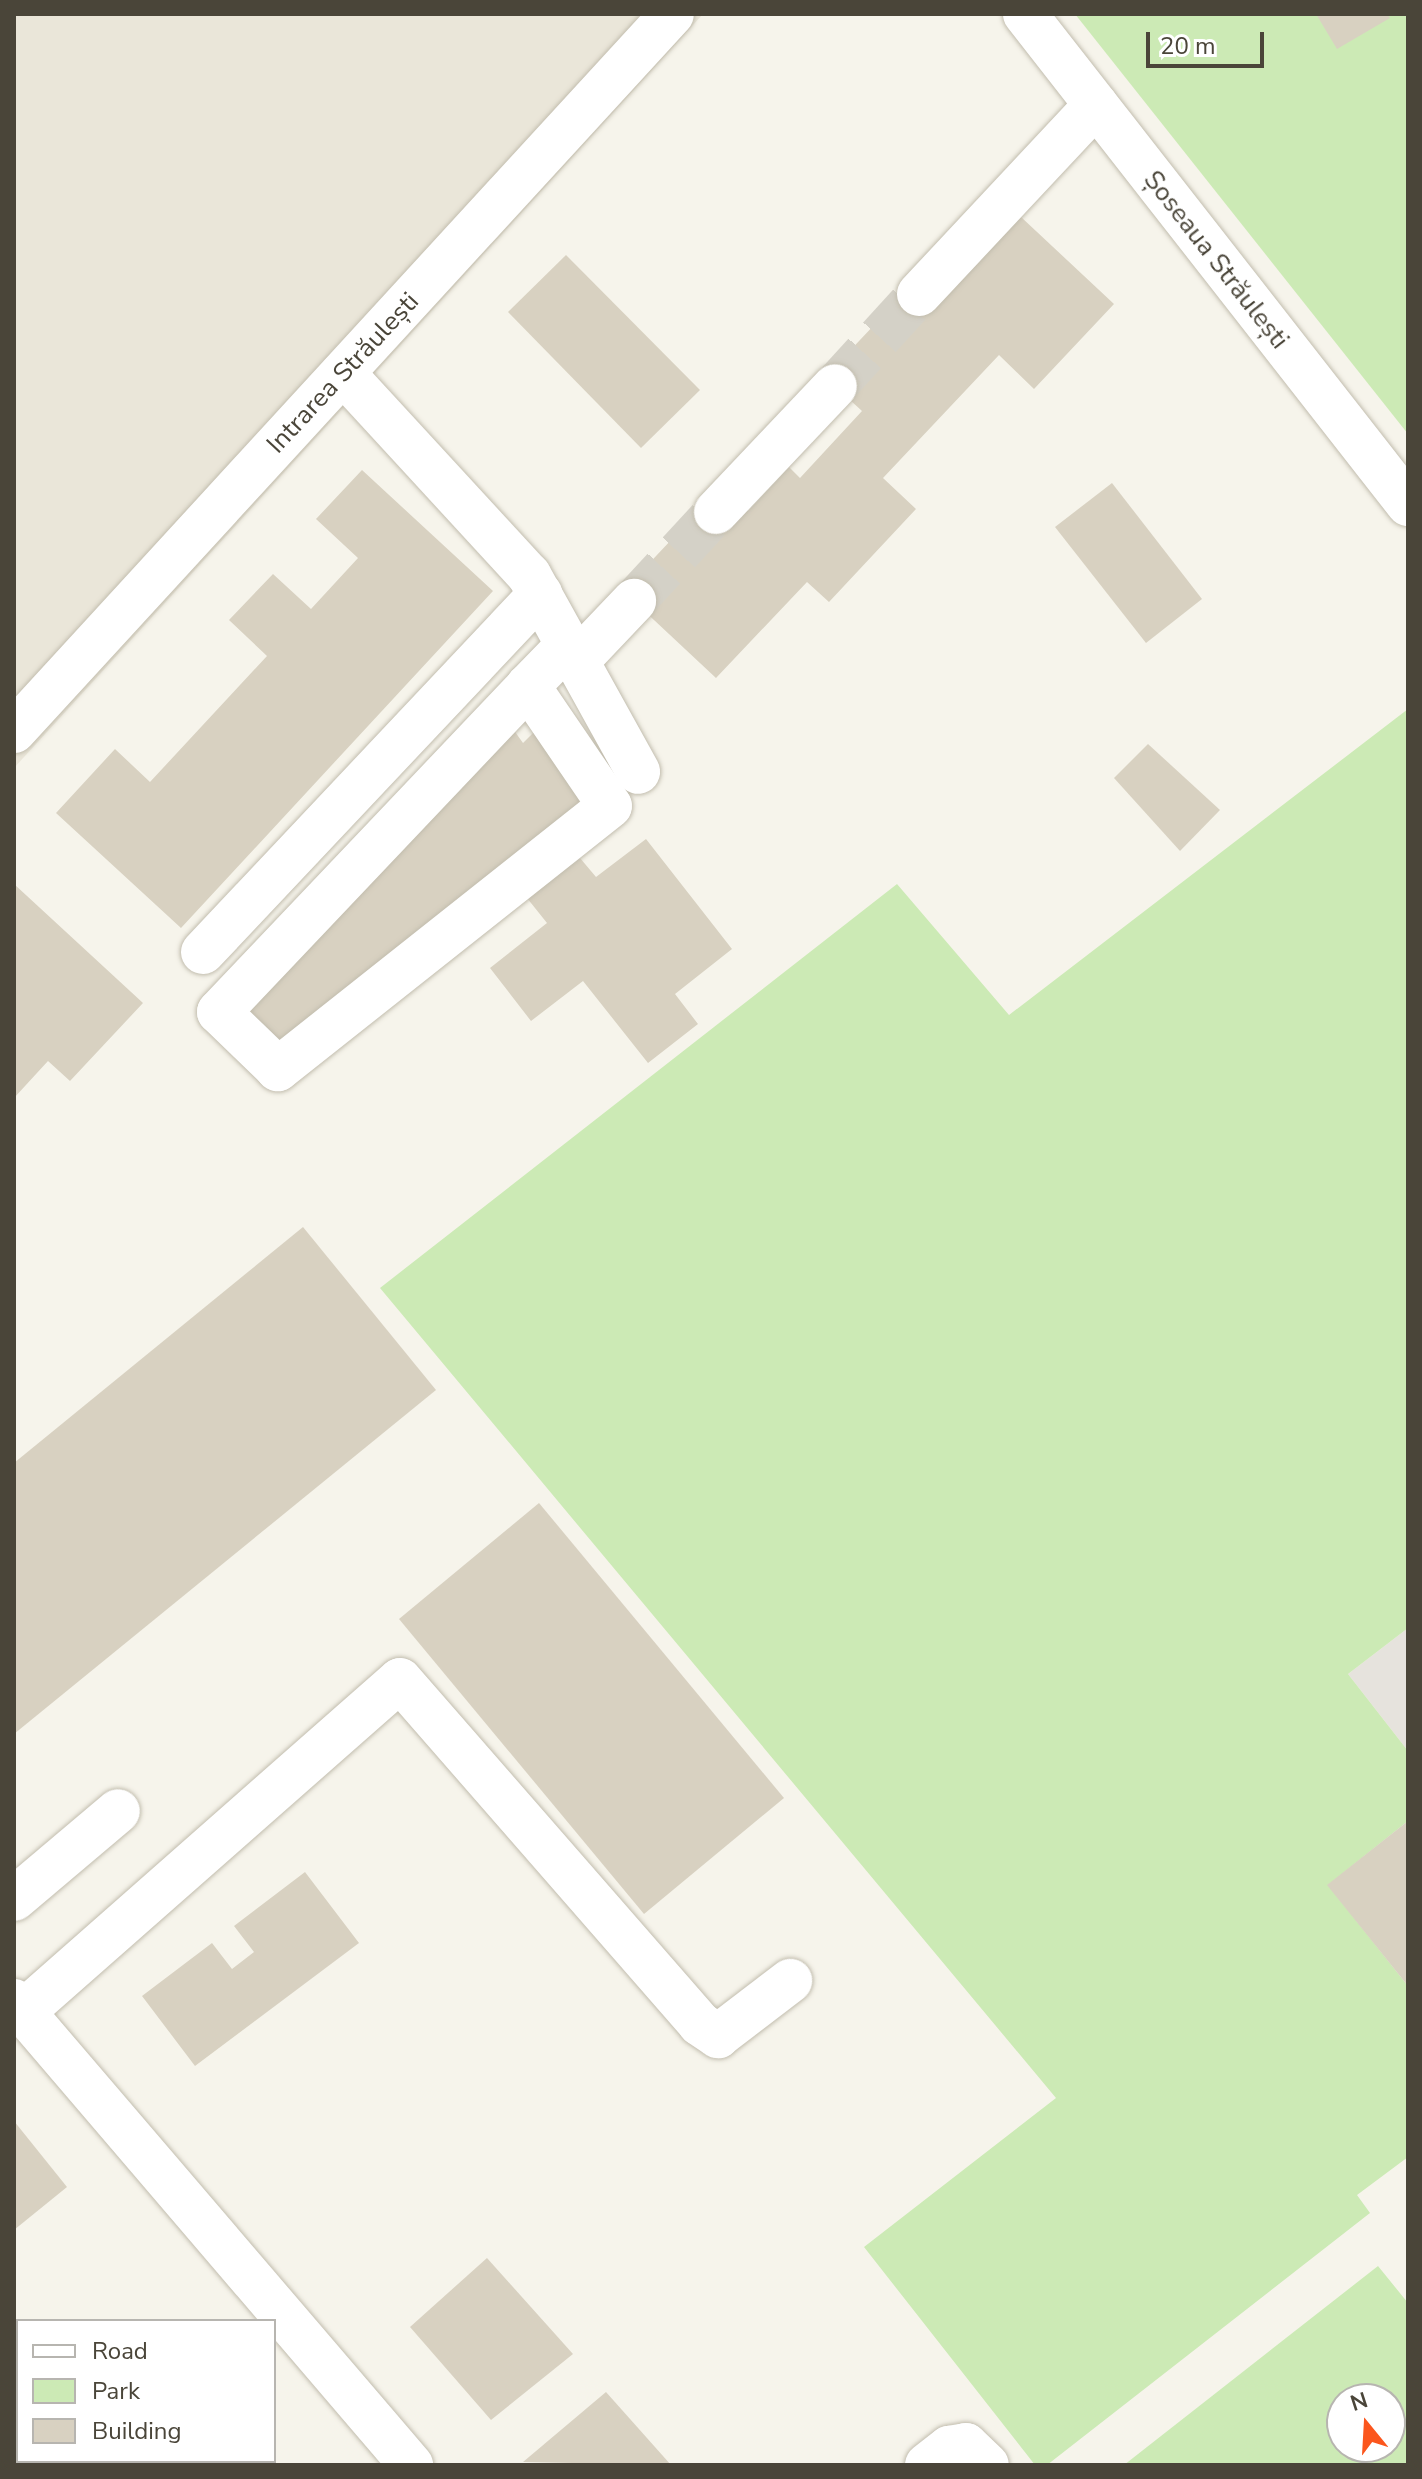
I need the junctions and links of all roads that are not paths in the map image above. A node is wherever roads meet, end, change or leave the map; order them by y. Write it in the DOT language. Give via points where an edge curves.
graph roads {
  1 [pos="672,14"];
  2 [pos="1025,14"];
  3 [pos="1096,105"];
  4 [pos="919,294"];
  5 [pos="343,373"];
  6 [pos="835,386"];
  7 [pos="1408,504"];
  8 [pos="716,512"];
  9 [pos="540,594"];
  10 [pos="634,601"];
  11 [pos="573,653"];
  12 [pos="528,686"];
  13 [pos="14,731"];
  14 [pos="638,772"];
  15 [pos="203,952"];
  16 [pos="118,1811"];
  17 [pos="14,1899"];
  18 [pos="790,1981"];
  19 [pos="19,2006"];
  20 [pos="411,2465"];
  21 [pos="927,2465"];
  22 [pos="987,2465"];
  1 -- 5 [label="street, Intrarea Străulești"];
  2 -- 3 [label="street, Șoseaua Străulești"];
  3 -- 4 [label="street"];
  3 -- 7 [label="street, Șoseaua Străulești"];
  5 -- 9 [label="street" via="529,575"];
  5 -- 13 [label="street, Intrarea Străulești"];
  6 -- 8 [label="street"];
  9 -- 11 [label="street"];
  9 -- 15 [label="street"];
  10 -- 11 [label="street"];
  11 -- 12 [label="street"];
  11 -- 14 [label="street"];
  12 -- 12 [label="street" via="219,1012 278,1069 610,806"];
  16 -- 17 [label="street"];
  18 -- 19 [label="street" via="718,2036 700,2024 400,1680"];
  19 -- 20 [label="street"];
  21 -- 22 [label="street" via="949,2448 966,2445"];
}
